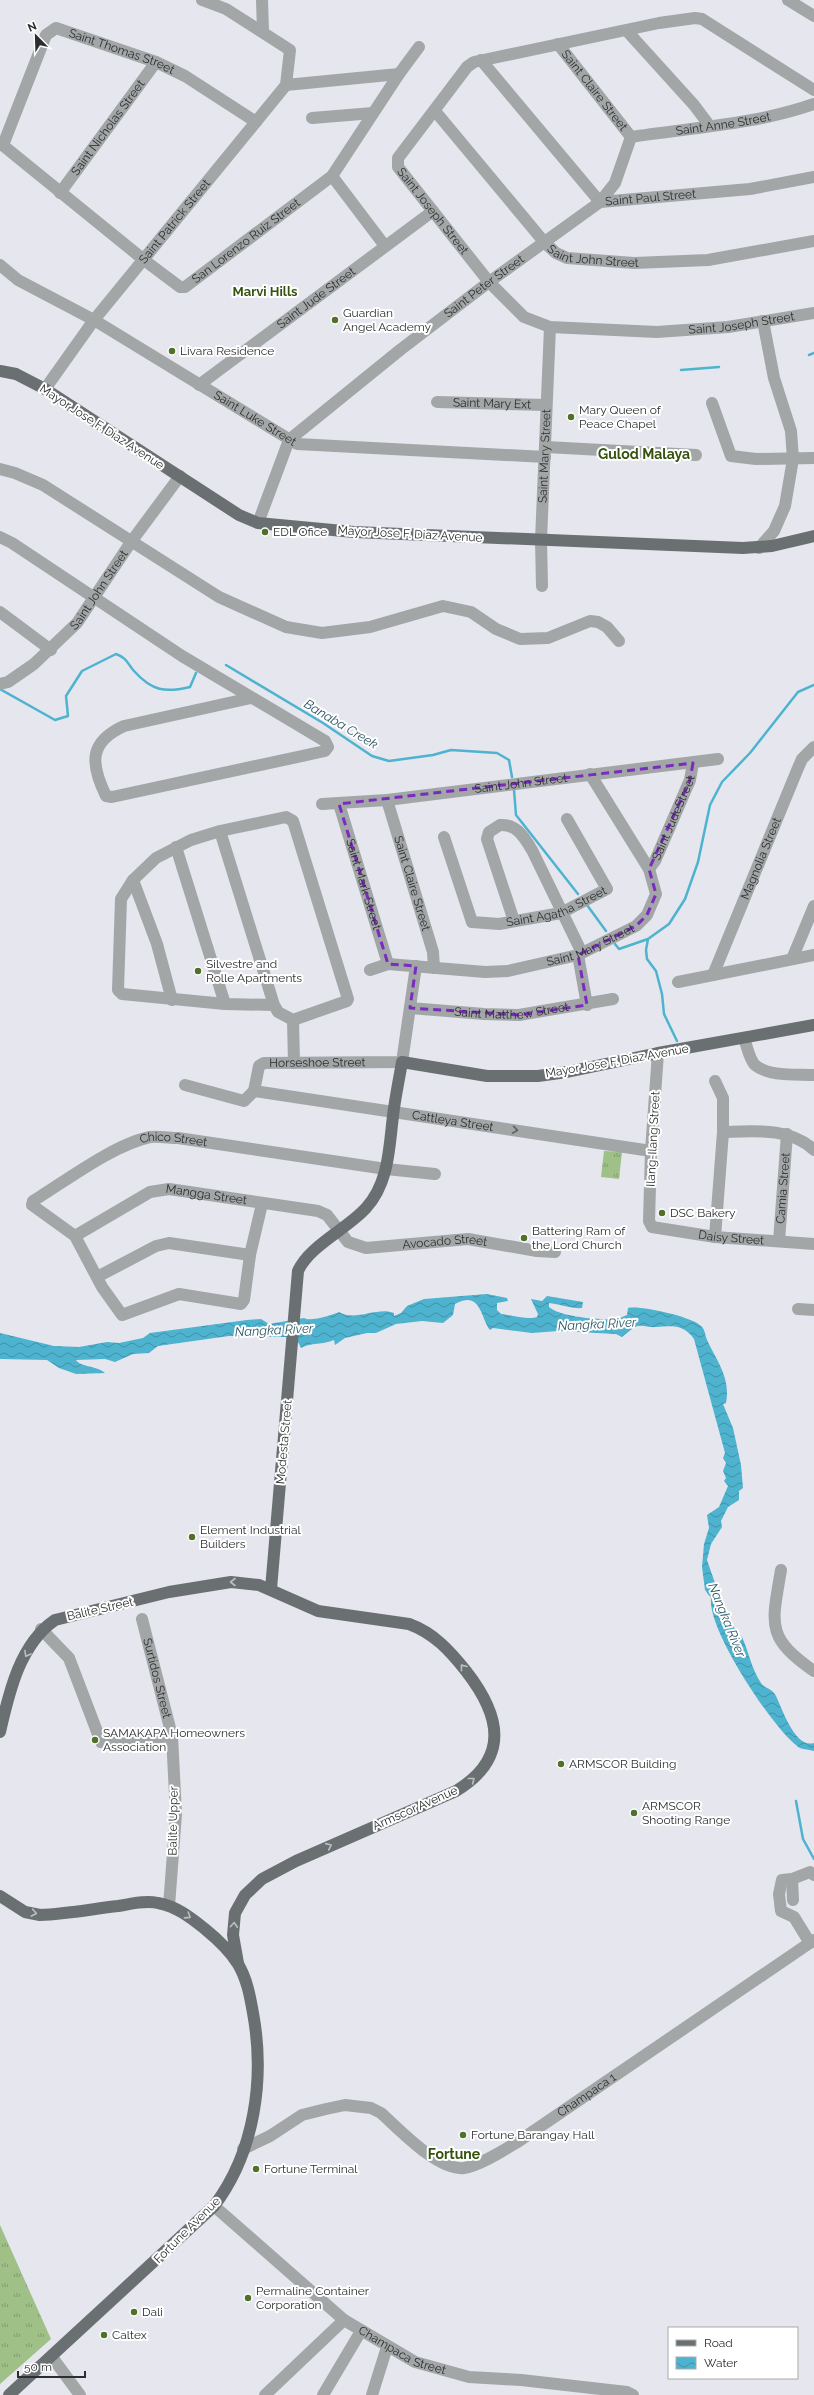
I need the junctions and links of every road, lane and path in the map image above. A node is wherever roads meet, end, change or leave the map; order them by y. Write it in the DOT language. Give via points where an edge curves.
graph roads {
  1 [pos="202,0"];
  2 [pos="262,0"];
  3 [pos="788,0"];
  4 [pos="814,16"];
  5 [pos="263,31"];
  6 [pos="627,31"];
  7 [pos="558,44"];
  8 [pos="419,47"];
  9 [pos="481,60"];
  10 [pos="156,62"];
  11 [pos="399,74"];
  12 [pos="286,85"];
  13 [pos="814,90"];
  14 [pos="814,104"];
  15 [pos="435,111"];
  16 [pos="373,113"];
  17 [pos="312,118"];
  18 [pos="256,122"];
  19 [pos="709,125"];
  20 [pos="631,137"];
  21 [pos="1,144"];
  22 [pos="332,176"];
  23 [pos="814,177"];
  24 [pos="60,192"];
  25 [pos="600,202"];
  26 [pos="433,211"];
  27 [pos="814,241"];
  28 [pos="545,243"];
  29 [pos="386,246"];
  30 [pos="144,260"];
  31 [pos="0,265"];
  32 [pos="489,282"];
  33 [pos="814,313"];
  34 [pos="94,320"];
  35 [pos="763,321"];
  36 [pos="550,327"];
  37 [pos="0,371"];
  38 [pos="199,385"];
  39 [pos="45,389"];
  40 [pos="437,402"];
  41 [pos="712,403"];
  42 [pos="546,405"];
  43 [pos="289,440"];
  44 [pos="546,452"];
  45 [pos="696,455"];
  46 [pos="814,458"];
  47 [pos="793,459"];
  48 [pos="0,469"];
  49 [pos="180,476"];
  50 [pos="258,523"];
  51 [pos="814,536"];
  52 [pos="0,537"];
  53 [pos="541,540"];
  54 [pos="131,542"];
  55 [pos="759,548"];
  56 [pos="542,586"];
  57 [pos="94,598"];
  58 [pos="0,612"];
  59 [pos="619,641"];
  60 [pos="51,650"];
  61 [pos="0,684"];
  62 [pos="251,698"];
  63 [pos="814,747"];
  64 [pos="718,759"];
  65 [pos="693,763"];
  66 [pos="590,774"];
  67 [pos="387,800"];
  68 [pos="322,804"];
  69 [pos="339,804"];
  70 [pos="567,819"];
  71 [pos="220,831"];
  72 [pos="444,837"];
  73 [pos="176,847"];
  74 [pos="649,869"];
  75 [pos="133,880"];
  76 [pos="814,906"];
  77 [pos="562,913"];
  78 [pos="514,921"];
  79 [pos="580,954"];
  80 [pos="814,955"];
  81 [pos="792,959"];
  82 [pos="388,964"];
  83 [pos="416,966"];
  84 [pos="434,968"];
  85 [pos="370,970"];
  86 [pos="714,975"];
  87 [pos="678,982"];
  88 [pos="613,999"];
  89 [pos="172,1000"];
  90 [pos="224,1004"];
  91 [pos="274,1005"];
  92 [pos="587,1005"];
  93 [pos="410,1008"];
  94 [pos="293,1020"];
  95 [pos="814,1025"];
  96 [pos="744,1038"];
  97 [pos="658,1053"];
  98 [pos="402,1062"];
  99 [pos="294,1063"];
  100 [pos="814,1075"];
  101 [pos="715,1081"];
  102 [pos="184,1085"];
  103 [pos="254,1091"];
  104 [pos="394,1112"];
  105 [pos="723,1132"];
  106 [pos="787,1134"];
  107 [pos="814,1150"];
  108 [pos="651,1151"];
  109 [pos="386,1169"];
  110 [pos="435,1174"];
  111 [pos="262,1204"];
  112 [pos="650,1224"];
  113 [pos="341,1231"];
  114 [pos="75,1236"];
  115 [pos="715,1237"];
  116 [pos="779,1241"];
  117 [pos="814,1244"];
  118 [pos="556,1252"];
  119 [pos="250,1255"];
  120 [pos="98,1277"];
  121 [pos="798,1309"];
  122 [pos="814,1310"];
  123 [pos="781,1570"];
  124 [pos="271,1589"];
  125 [pos="142,1619"];
  126 [pos="41,1629"];
  127 [pos="814,1671"];
  128 [pos="0,1732"];
  129 [pos="172,1736"];
  130 [pos="814,1875"];
  131 [pos="792,1879"];
  132 [pos="0,1896"];
  133 [pos="793,1900"];
  134 [pos="169,1906"];
  135 [pos="812,1942"];
  136 [pos="238,1963"];
  137 [pos="243,2149"];
  138 [pos="214,2206"];
  139 [pos="344,2320"];
  140 [pos="361,2332"];
  141 [pos="387,2347"];
  142 [pos="52,2357"];
  143 [pos="577,2390"];
  144 [pos="9,2395"];
  145 [pos="80,2395"];
  146 [pos="265,2395"];
  147 [pos="323,2395"];
  148 [pos="372,2395"];
  149 [pos="633,2395"];
  1 -- 5 [label="street" via="226,9"];
  2 -- 5 [label="street"];
  3 -- 4 [label="street"];
  5 -- 12 [label="street" via="290,50"];
  6 -- 7 [label="street, Saint Joseph Street"];
  6 -- 13 [label="street, Saint Joseph Street" via="659,23 702,19"];
  6 -- 19 [label="street"];
  7 -- 9 [label="street, Saint Joseph Street"];
  7 -- 20 [label="street, Saint Claire Street"];
  8 -- 11 [label="street, San Lorenzo Ruiz Street"];
  9 -- 15 [label="street, Saint Joseph Street" via="467,67"];
  9 -- 25 [label="street, Saint Paul Street"];
  10 -- 18 [label="street, Saint Thomas Street" via="185,76"];
  10 -- 21 [label="street, Saint Thomas Street" via="59,28 51,30 46,35"];
  10 -- 24 [label="street, Saint Nicholas Street"];
  11 -- 12 [label="street"];
  11 -- 16 [label="street, San Lorenzo Ruiz Street"];
  12 -- 18 [label="street, Saint Patrick Street"];
  14 -- 19 [label="street, Saint Anne Street" via="749,121"];
  15 -- 26 [label="street, Saint Joseph Street" via="398,158 398,167"];
  15 -- 28 [label="street, Saint John Street"];
  16 -- 17 [label="street"];
  16 -- 22 [label="street, San Lorenzo Ruiz Street"];
  18 -- 30 [label="street, Saint Patrick Street"];
  19 -- 20 [label="street, Saint Anne Street"];
  20 -- 25 [label="street, Saint Peter Street" via="615,183"];
  21 -- 24 [label="street, San Lorenzo Ruiz Street"];
  22 -- 29 [label="street"];
  22 -- 30 [label="street, San Lorenzo Ruiz Street" via="185,287 180,287"];
  23 -- 25 [label="street, Saint Paul Street" via="750,189"];
  24 -- 30 [label="street, San Lorenzo Ruiz Street"];
  25 -- 28 [label="street, Saint Peter Street"];
  26 -- 29 [label="street, Saint Jude Street"];
  26 -- 32 [label="street, Saint Joseph Street"];
  27 -- 28 [label="street, Saint John Street" via="708,260 634,263 567,258 556,253"];
  28 -- 32 [label="street, Saint Peter Street"];
  29 -- 38 [label="street, Saint Jude Street"];
  30 -- 34 [label="street, Saint Patrick Street"];
  31 -- 34 [label="street, Saint Luke Street" via="18,280"];
  32 -- 36 [label="street, Saint Joseph Street" via="524,317"];
  32 -- 43 [label="street, Saint Peter Street"];
  33 -- 35 [label="street, Saint Joseph Street"];
  34 -- 38 [label="street, Saint Luke Street"];
  34 -- 39 [label="street, Saint Patrick Street"];
  35 -- 36 [label="street, Saint Joseph Street" via="728,327 656,332"];
  35 -- 47 [label="street" via="772,370 791,431"];
  36 -- 42 [label="street, Saint Mary Street"];
  37 -- 39 [label="main road, Mayor Jose F. Diaz Avenue" via="16,374"];
  38 -- 43 [label="street, Saint Luke Street"];
  39 -- 49 [label="main road, Mayor Jose F. Diaz Avenue"];
  40 -- 42 [label="street, Saint Mary Ext"];
  41 -- 47 [label="street" via="730,456"];
  42 -- 44 [label="street, Saint Mary Street"];
  43 -- 44 [label="street, Saint Luke Street" via="297,444"];
  43 -- 50 [label="street"];
  44 -- 45 [label="street, Saint Luke Street"];
  44 -- 53 [label="street, Saint Mary Street"];
  46 -- 47 [label="street"];
  47 -- 55 [label="street" via="784,506 774,531"];
  48 -- 54 [label="street" via="43,485"];
  49 -- 50 [label="main road, Mayor Jose F. Diaz Avenue" via="239,514"];
  49 -- 54 [label="street, Saint John Street"];
  50 -- 53 [label="main road, Mayor Jose F. Diaz Avenue" via="354,532"];
  51 -- 55 [label="main road, Mayor Jose F. Diaz Avenue"];
  52 -- 57 [label="street"];
  53 -- 55 [label="main road, Mayor Jose F. Diaz Avenue"];
  53 -- 56 [label="street, Saint Mary Street"];
  54 -- 57 [label="street, Saint John Street"];
  54 -- 59 [label="street" via="219,597 286,628 322,634 370,627 443,606 471,612 496,629 520,639 548,638 590,621 607,627"];
  57 -- 60 [label="street, Saint John Street" via="77,623"];
  57 -- 62 [label="street"];
  58 -- 60 [label="street"];
  60 -- 61 [label="street, Saint John Street"];
  62 -- 62 [label="street" via="124,726 110,732 103,738 96,757 106,796 112,797 326,751 328,747 325,742"];
  63 -- 86 [label="street, Magnolia Street" via="802,759 798,768"];
  64 -- 65 [label="street, Saint John Street"];
  65 -- 66 [label="street, Saint John Street"];
  65 -- 74 [label="street, Saint JudeStreet" via="690,780 655,861"];
  66 -- 67 [label="street, Saint John Street"];
  66 -- 74 [label="street, Saint Mary Street"];
  67 -- 69 [label="street, Saint John Street"];
  67 -- 84 [label="street, Saint Claire Street" via="433,952"];
  68 -- 69 [label="street, Saint John Street"];
  69 -- 82 [label="street, Saint Mark Street"];
  70 -- 77 [label="street, Saint Agatha Street" via="607,889"];
  71 -- 73 [label="street"];
  71 -- 91 [label="street"];
  71 -- 94 [label="street" via="286,817 293,821 348,999 344,1004"];
  72 -- 78 [label="street, Saint Agatha Street" via="472,922 499,924"];
  73 -- 75 [label="street" via="156,858"];
  73 -- 90 [label="street"];
  74 -- 79 [label="street, Saint Mary Street" via="656,894 647,915 636,926"];
  75 -- 89 [label="street" via="157,944"];
  75 -- 89 [label="street" via="121,900 118,990 122,994"];
  76 -- 81 [label="street"];
  77 -- 78 [label="street, Saint Agatha Street"];
  77 -- 78 [label="street" via="523,835 514,827 507,825 494,828 487,838"];
  77 -- 79 [label="street"];
  79 -- 84 [label="street, Saint Mary Street" via="508,971"];
  79 -- 92 [label="street"];
  80 -- 81 [label="street"];
  81 -- 86 [label="street"];
  82 -- 83 [label="street, Saint Mary Street"];
  82 -- 85 [label="street, Saint Mary Street"];
  83 -- 84 [label="street, Saint Mary Street"];
  83 -- 93 [label="street"];
  86 -- 87 [label="street"];
  88 -- 92 [label="street, Saint Matthew Street"];
  89 -- 90 [label="street"];
  90 -- 91 [label="street"];
  91 -- 94 [label="street" via="278,1012"];
  92 -- 93 [label="street, Saint Matthew Street" via="519,1015"];
  93 -- 98 [label="street"];
  94 -- 99 [label="street"];
  95 -- 96 [label="main road, Mayor Jose F. Diaz Avenue"];
  96 -- 97 [label="main road, Mayor Jose F. Diaz Avenue"];
  96 -- 100 [label="street" via="754,1064 763,1070"];
  97 -- 98 [label="main road, Mayor Jose F. Diaz Avenue" via="567,1072 506,1078"];
  97 -- 108 [label="street, Ilang-Ilang Street"];
  98 -- 99 [label="street, Horseshoe Street"];
  98 -- 104 [label="main road"];
  99 -- 103 [label="street, Horseshoe Street" via="260,1064"];
  101 -- 105 [label="street" via="723,1098"];
  102 -- 103 [label="street" via="244,1101"];
  103 -- 104 [label="street, Cattleya Street"];
  104 -- 108 [label="street, Cattleya Street, one-way"];
  104 -- 109 [label="main road"];
  105 -- 106 [label="street" via="758,1131"];
  105 -- 115 [label="street"];
  106 -- 107 [label="street" via="804,1140"];
  106 -- 116 [label="street, Camia Street"];
  108 -- 112 [label="street, Ilang-Ilang Street"];
  109 -- 110 [label="street"];
  109 -- 113 [label="main road" via="376,1195 367,1208"];
  109 -- 114 [label="street, Chico Street" via="178,1138 150,1137 94,1162 33,1201 35,1209"];
  111 -- 113 [label="street, Mangga Street" via="318,1211 327,1215"];
  111 -- 114 [label="street, Mangga Street" via="169,1189 158,1190 141,1196"];
  111 -- 119 [label="street"];
  112 -- 115 [label="street, Daisy Street" via="652,1227"];
  113 -- 118 [label="street, Avocado Street" via="348,1242 366,1248 468,1239"];
  113 -- 124 [label="main road, Modesta Street" via="301,1264 296,1280"];
  114 -- 120 [label="street"];
  115 -- 116 [label="street, Daisy Street"];
  116 -- 117 [label="street, Daisy Street"];
  119 -- 120 [label="street" via="169,1243 156,1246"];
  119 -- 120 [label="street" via="244,1300 237,1305 179,1294 122,1315"];
  121 -- 122 [label="street"];
  123 -- 127 [label="street" via="774,1618 776,1629 785,1649"];
  124 -- 126 [label="main road, Balite Street, one-way" via="244,1582 196,1586 55,1620"];
  136 -- 124 [label="main road, Armscor Avenue, one-way" via="233,1935 235,1914 245,1896 262,1879 296,1861 456,1791 476,1777 494,1746 495,1727 486,1698 455,1657 422,1628 318,1611"];
  125 -- 129 [label="street, Surtidos Street"];
  126 -- 128 [label="main road, one-way" via="15,1677"];
  126 -- 129 [label="street" via="69,1658 101,1742"];
  129 -- 134 [label="street, Balite Upper" via="176,1814"];
  130 -- 131 [label="street" via="810,1872"];
  131 -- 133 [label="street"];
  131 -- 135 [label="street" via="781,1881 781,1912 794,1917"];
  132 -- 134 [label="main road, one-way" via="25,1912 40,1915 138,1903 157,1902"];
  134 -- 136 [label="main road, one-way" via="208,1931"];
  135 -- 137 [label="street, Champaca 1" via="519,2141 496,2155 463,2168 436,2160 371,2108 345,2105 302,2116"];
  136 -- 137 [label="main road, Fortune Avenue" via="248,1985 259,2065 255,2106"];
  137 -- 138 [label="main road, Fortune Avenue" via="226,2188"];
  138 -- 139 [label="street, Champaca Street"];
  138 -- 142 [label="main road, Fortune Avenue"];
  139 -- 140 [label="street, Champaca Street"];
  139 -- 146 [label="street"];
  140 -- 141 [label="street, Champaca Street"];
  140 -- 147 [label="street"];
  141 -- 143 [label="street, Champaca Street" via="415,2362 454,2374"];
  141 -- 148 [label="street"];
  142 -- 144 [label="main road, Fortune Avenue"];
  142 -- 145 [label="street"];
  143 -- 149 [label="street, Champaca Street" via="627,2392"];
}
